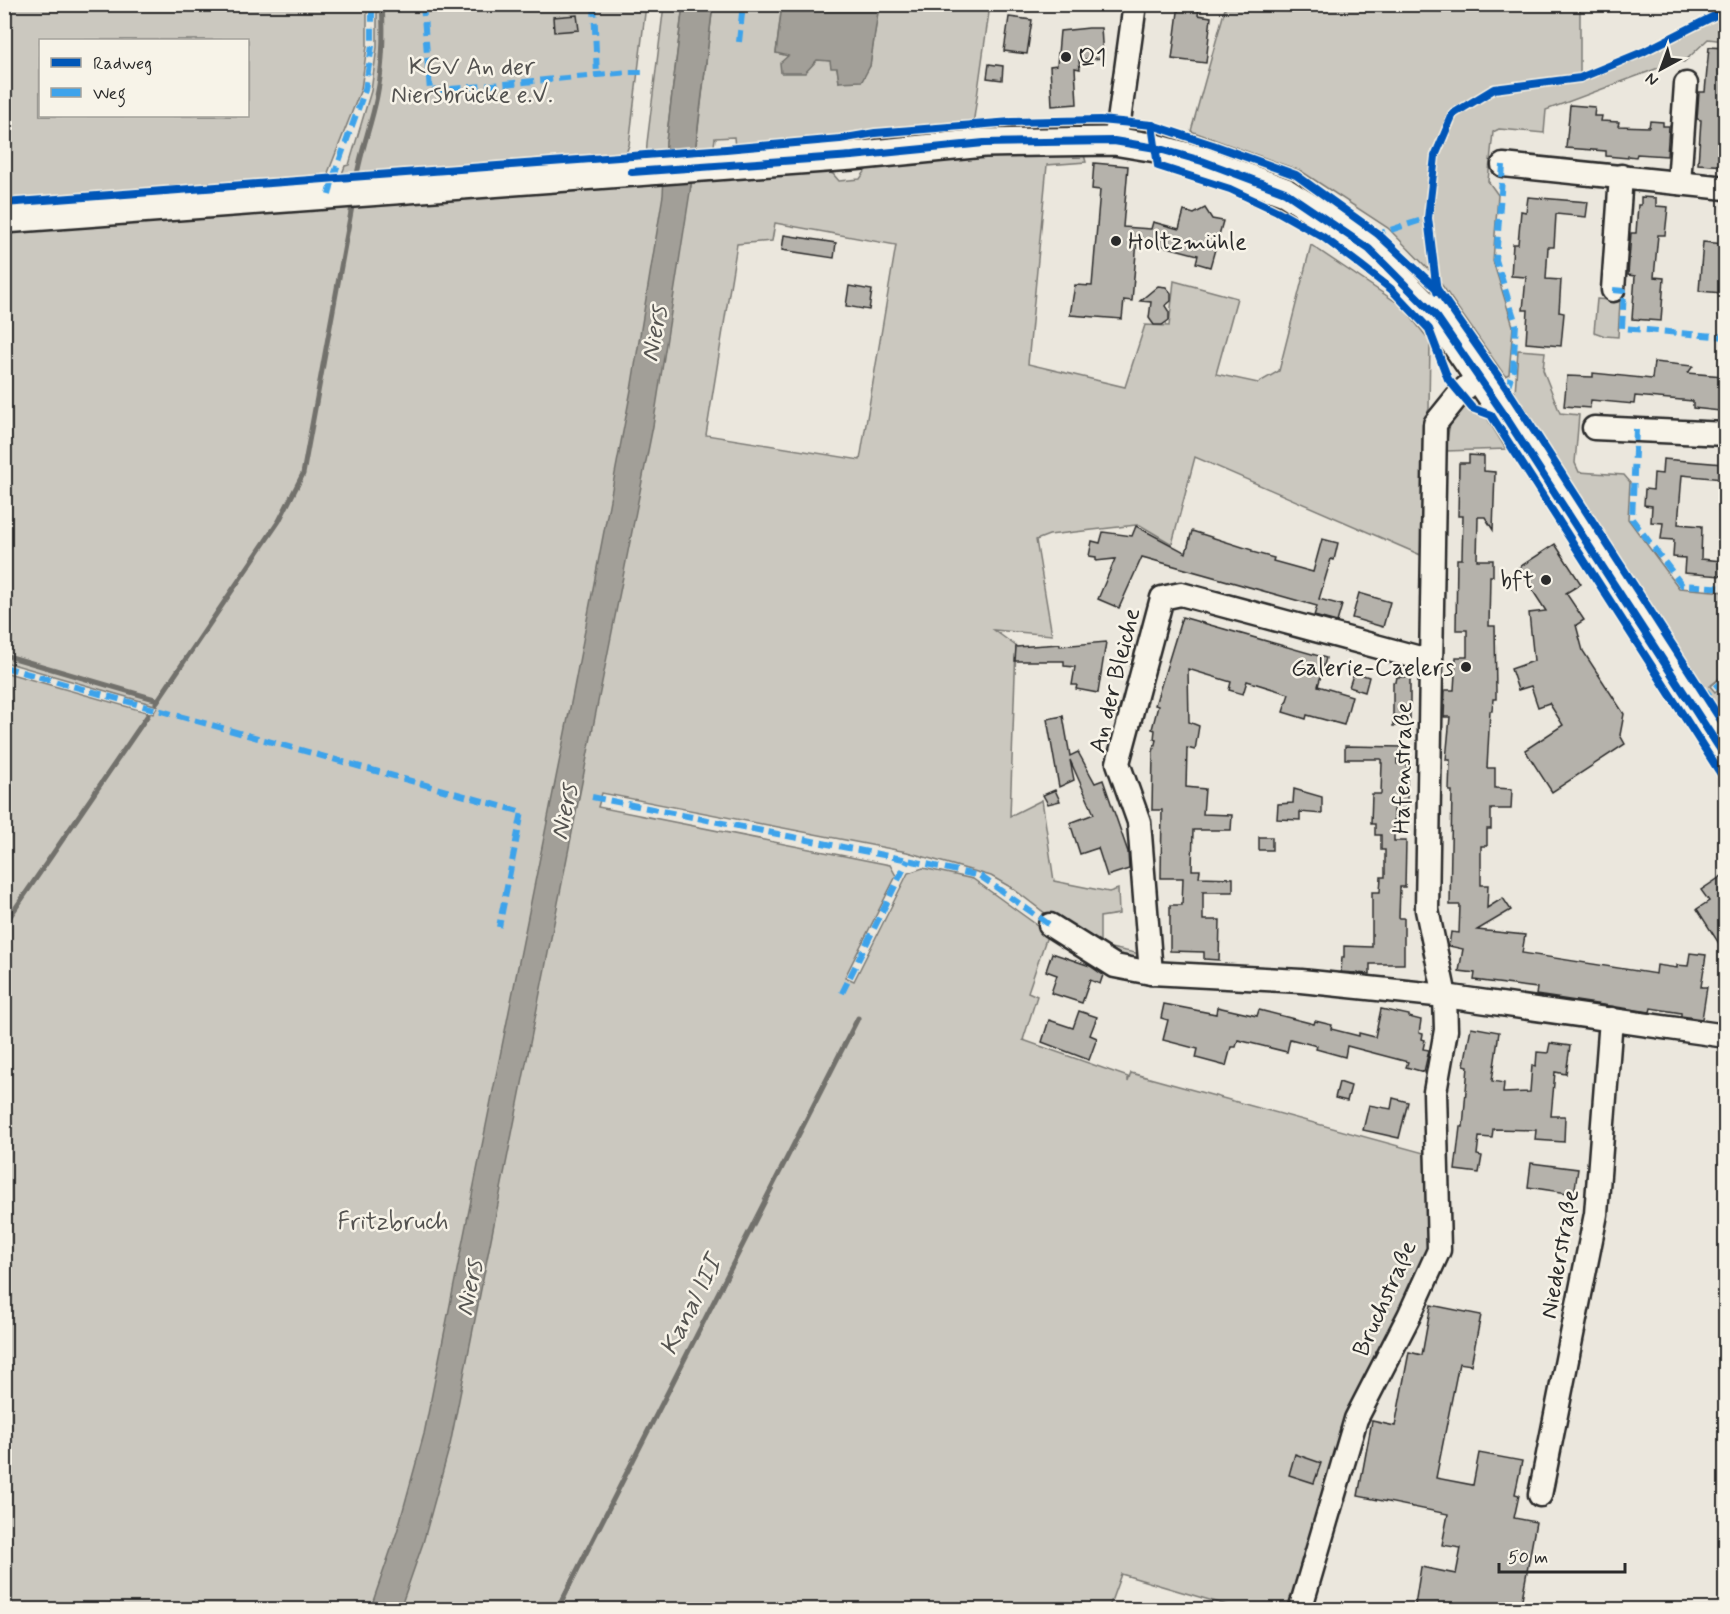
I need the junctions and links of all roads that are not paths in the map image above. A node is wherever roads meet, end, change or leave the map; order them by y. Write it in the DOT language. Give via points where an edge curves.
graph roads {
  1 [pos="1135,4"];
  2 [pos="1686,84"];
  3 [pos="1114,141"];
  4 [pos="1503,165"];
  5 [pos="1621,176"];
  6 [pos="1679,183"];
  7 [pos="1725,188"];
  8 [pos="4,219"];
  9 [pos="1613,290"];
  10 [pos="1479,376"];
  11 [pos="1594,428"];
  12 [pos="1725,434"];
  13 [pos="1431,661"];
  14 [pos="1725,756"];
  15 [pos="1050,925"];
  16 [pos="1151,973"];
  17 [pos="1445,996"];
  18 [pos="1611,1019"];
  19 [pos="1725,1036"];
  20 [pos="1540,1495"];
  21 [pos="1300,1610"];
  1 -- 3 [label="street"];
  2 -- 6 [label="street"];
  3 -- 8 [label="main road" via="984,143"];
  3 -- 10 [label="main road" via="1202,161 1285,192 1310,208 1369,249 1437,317"];
  4 -- 5 [label="street"];
  5 -- 6 [label="street"];
  5 -- 9 [label="street"];
  6 -- 7 [label="street"];
  10 -- 13 [label="street, Hafenstraße" via="1435,424"];
  10 -- 14 [label="main road"];
  11 -- 12 [label="street"];
  13 -- 16 [label="street, An der Bleiche" via="1181,594 1162,598 1118,763 1139,822"];
  13 -- 17 [label="street, Hafenstraße" via="1427,910"];
  15 -- 16 [label="street" via="1115,966"];
  16 -- 17 [label="street" via="1301,981"];
  17 -- 18 [label="street"];
  17 -- 21 [label="street, Bruchstraße" via="1446,1030 1435,1092 1438,1250 1356,1419"];
  18 -- 19 [label="street"];
  18 -- 20 [label="street, Niederstraße" via="1596,1214"];
}
